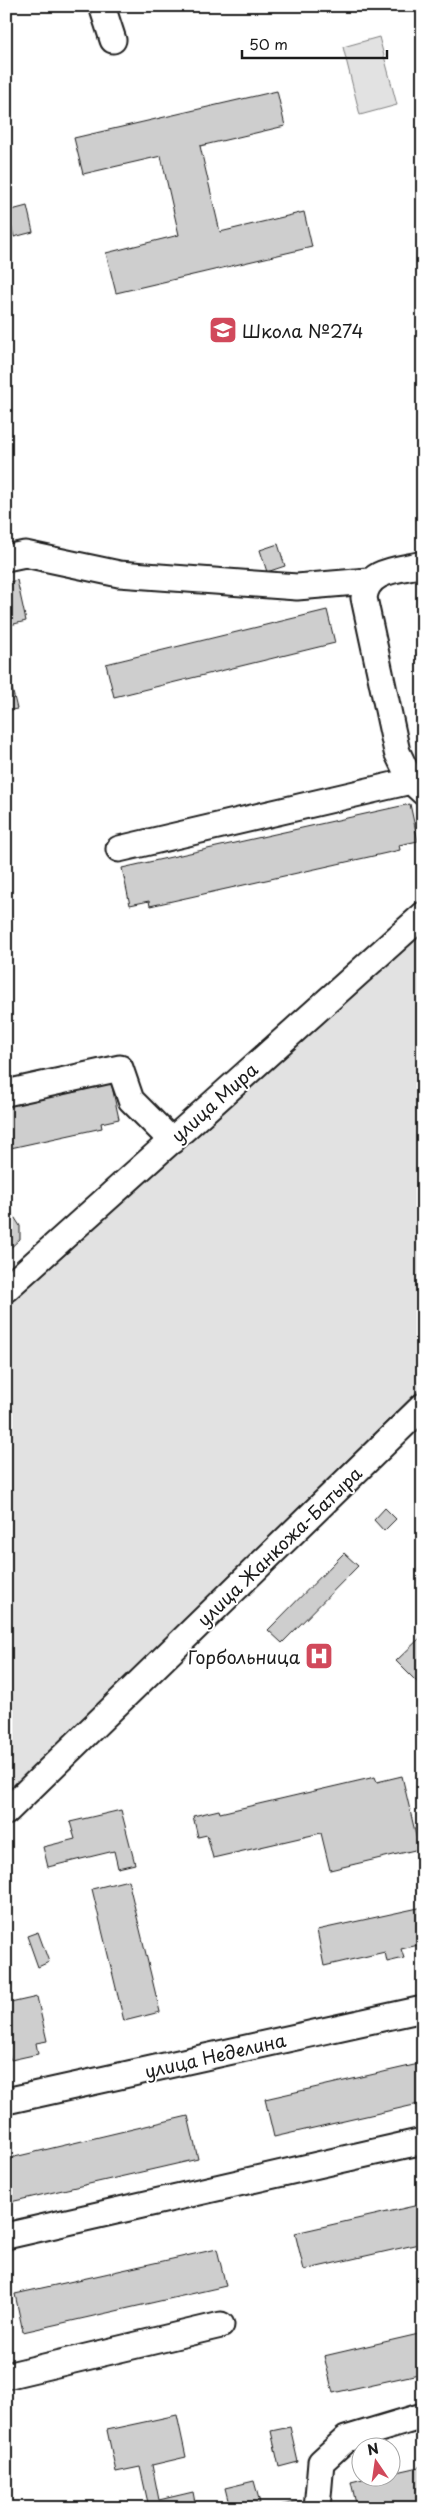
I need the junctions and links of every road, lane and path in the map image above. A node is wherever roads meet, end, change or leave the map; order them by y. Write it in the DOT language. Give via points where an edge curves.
graph roads {
  1 [pos="102,6"];
  2 [pos="113,40"];
  3 [pos="12,550"];
  4 [pos="423,564"];
  5 [pos="368,582"];
  6 [pos="417,786"];
  7 [pos="119,849"];
  8 [pos="423,915"];
  9 [pos="6,1094"];
  10 [pos="172,1141"];
  11 [pos="6,1289"];
  12 [pos="423,1406"];
  13 [pos="6,1812"];
  14 [pos="423,2009"];
  15 [pos="6,2101"];
  16 [pos="423,2141"];
  17 [pos="6,2236"];
  18 [pos="221,2325"];
  19 [pos="6,2376"];
  20 [pos="423,2416"];
  21 [pos="317,2508"];
  1 -- 2 [label="street"];
  3 -- 5 [label="street" via="118,574 297,587"];
  4 -- 5 [label="street" via="383,573"];
  5 -- 6 [label="street" via="364,598 393,737"];
  6 -- 7 [label="street"];
  8 -- 10 [label="street, улица Мира"];
  9 -- 10 [label="street" via="120,1068 131,1100"];
  10 -- 11 [label="street, улица Мира"];
  12 -- 13 [label="street, улица Жанкожа-Батыра"];
  14 -- 15 [label="street, улица Неделина"];
  16 -- 17 [label="street"];
  18 -- 19 [label="street"];
  20 -- 21 [label="street" via="346,2438 321,2462"];
}
